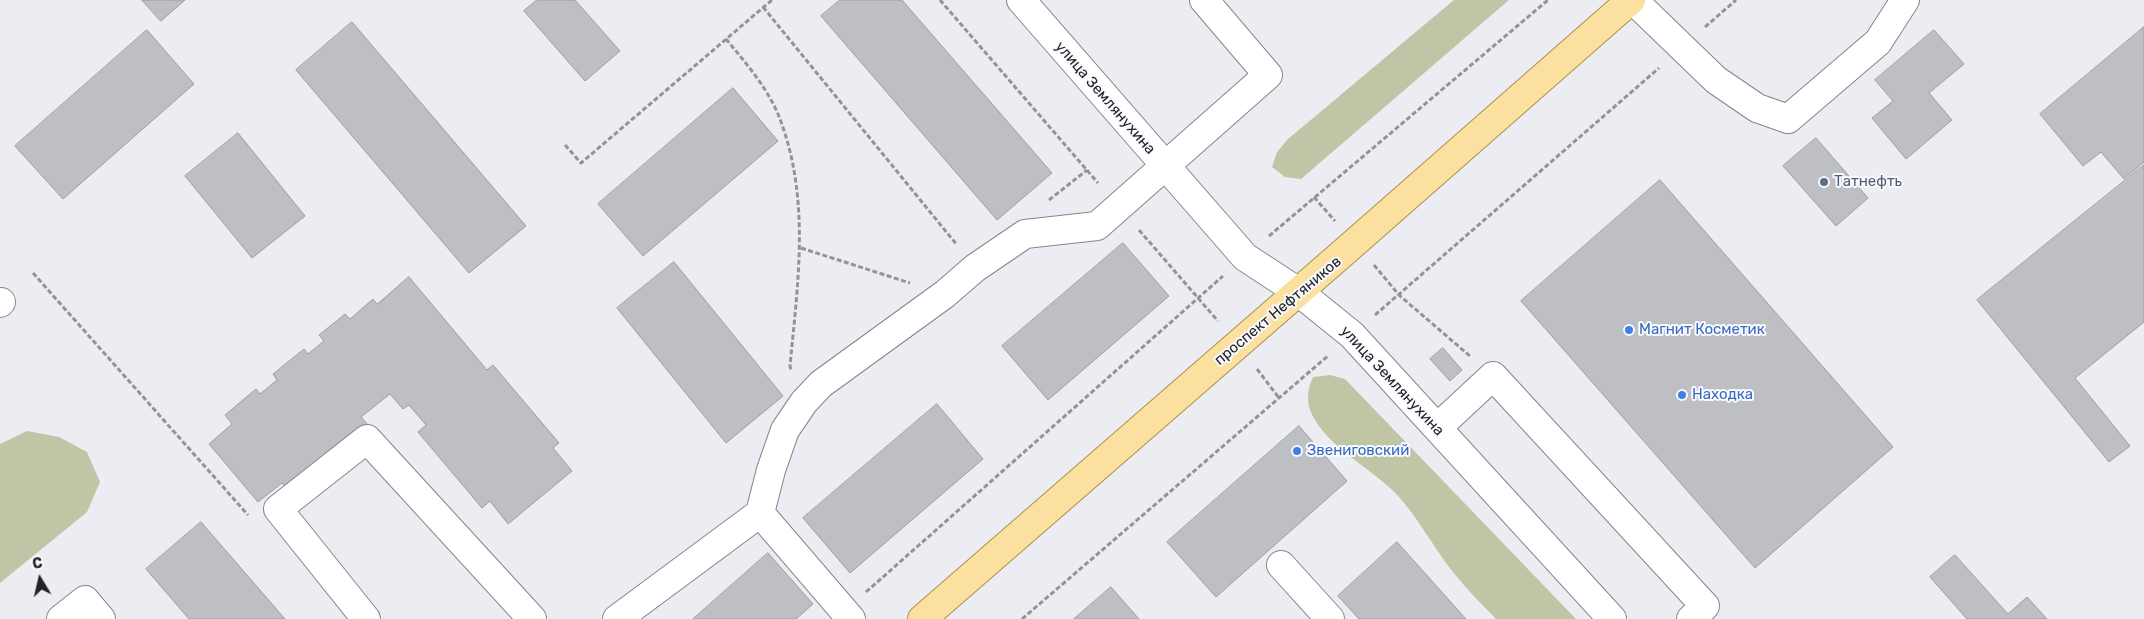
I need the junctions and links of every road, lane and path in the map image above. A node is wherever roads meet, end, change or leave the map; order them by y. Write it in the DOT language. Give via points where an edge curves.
graph roads {
  1 [pos="772,0"];
  2 [pos="1021,0"];
  3 [pos="1204,0"];
  4 [pos="1548,0"];
  5 [pos="1632,0"];
  6 [pos="1736,0"];
  7 [pos="1905,0"];
  8 [pos="763,8"];
  9 [pos="726,38"];
  10 [pos="1682,47"];
  11 [pos="565,145"];
  12 [pos="1164,166"];
  13 [pos="1314,198"];
  14 [pos="1356,244"];
  15 [pos="801,248"];
  16 [pos="1245,257"];
  17 [pos="975,268"];
  18 [pos="33,274"];
  19 [pos="1300,293"];
  20 [pos="945,294"];
  21 [pos="1398,294"];
  22 [pos="1352,335"];
  23 [pos="1493,376"];
  24 [pos="804,402"];
  25 [pos="1437,428"];
  26 [pos="278,509"];
  27 [pos="760,513"];
  28 [pos="1281,565"];
  29 [pos="848,616"];
  30 [pos="62,619"];
  31 [pos="101,619"];
  32 [pos="366,619"];
  33 [pos="532,619"];
  34 [pos="617,619"];
  35 [pos="922,619"];
  36 [pos="1022,619"];
  37 [pos="1330,619"];
  38 [pos="1612,619"];
  39 [pos="1691,619"];
  1 -- 8 [label="path"];
  2 -- 12 [label="street, улица Землянухина"];
  3 -- 12 [label="street" via="1268,75"];
  4 -- 13 [label="path"];
  5 -- 10 [label="street"];
  5 -- 14 [label="main road, проспект Нефтяников"];
  6 -- 10 [label="path"];
  7 -- 10 [label="street" via="1878,42 1788,119 1757,108 1716,80"];
  8 -- 9 [label="path"];
  8 -- 17 [label="path"];
  9 -- 11 [label="path" via="581,163"];
  9 -- 15 [label="path" via="760,81 778,112 793,159"];
  10 -- 21 [label="path"];
  12 -- 16 [label="street, улица Землянухина"];
  12 -- 17 [label="street" via="1097,226 1024,234"];
  13 -- 14 [label="path"];
  13 -- 16 [label="path"];
  14 -- 19 [label="main road, проспект Нефтяников"];
  14 -- 21 [label="path"];
  15 -- 20 [label="path"];
  15 -- 24 [label="path" via="790,366"];
  16 -- 19 [label="street, улица Землянухина"];
  16 -- 29 [label="path"];
  17 -- 20 [label="street"];
  18 -- 26 [label="path" via="257,526"];
  19 -- 22 [label="street, улица Землянухина"];
  19 -- 35 [label="main road, проспект Нефтяников"];
  20 -- 24 [label="street" via="822,384"];
  21 -- 22 [label="path"];
  21 -- 23 [label="path"];
  22 -- 25 [label="street, улица Землянухина"];
  22 -- 36 [label="path"];
  23 -- 25 [label="street"];
  23 -- 39 [label="street" via="1705,606"];
  24 -- 27 [label="street" via="785,430"];
  25 -- 38 [label="street, улица Землянухина"];
  26 -- 32 [label="street"];
  26 -- 33 [label="street" via="367,439"];
  27 -- 29 [label="street"];
  27 -- 34 [label="street"];
  28 -- 37 [label="street"];
  30 -- 31 [label="street" via="85,600"];
}
